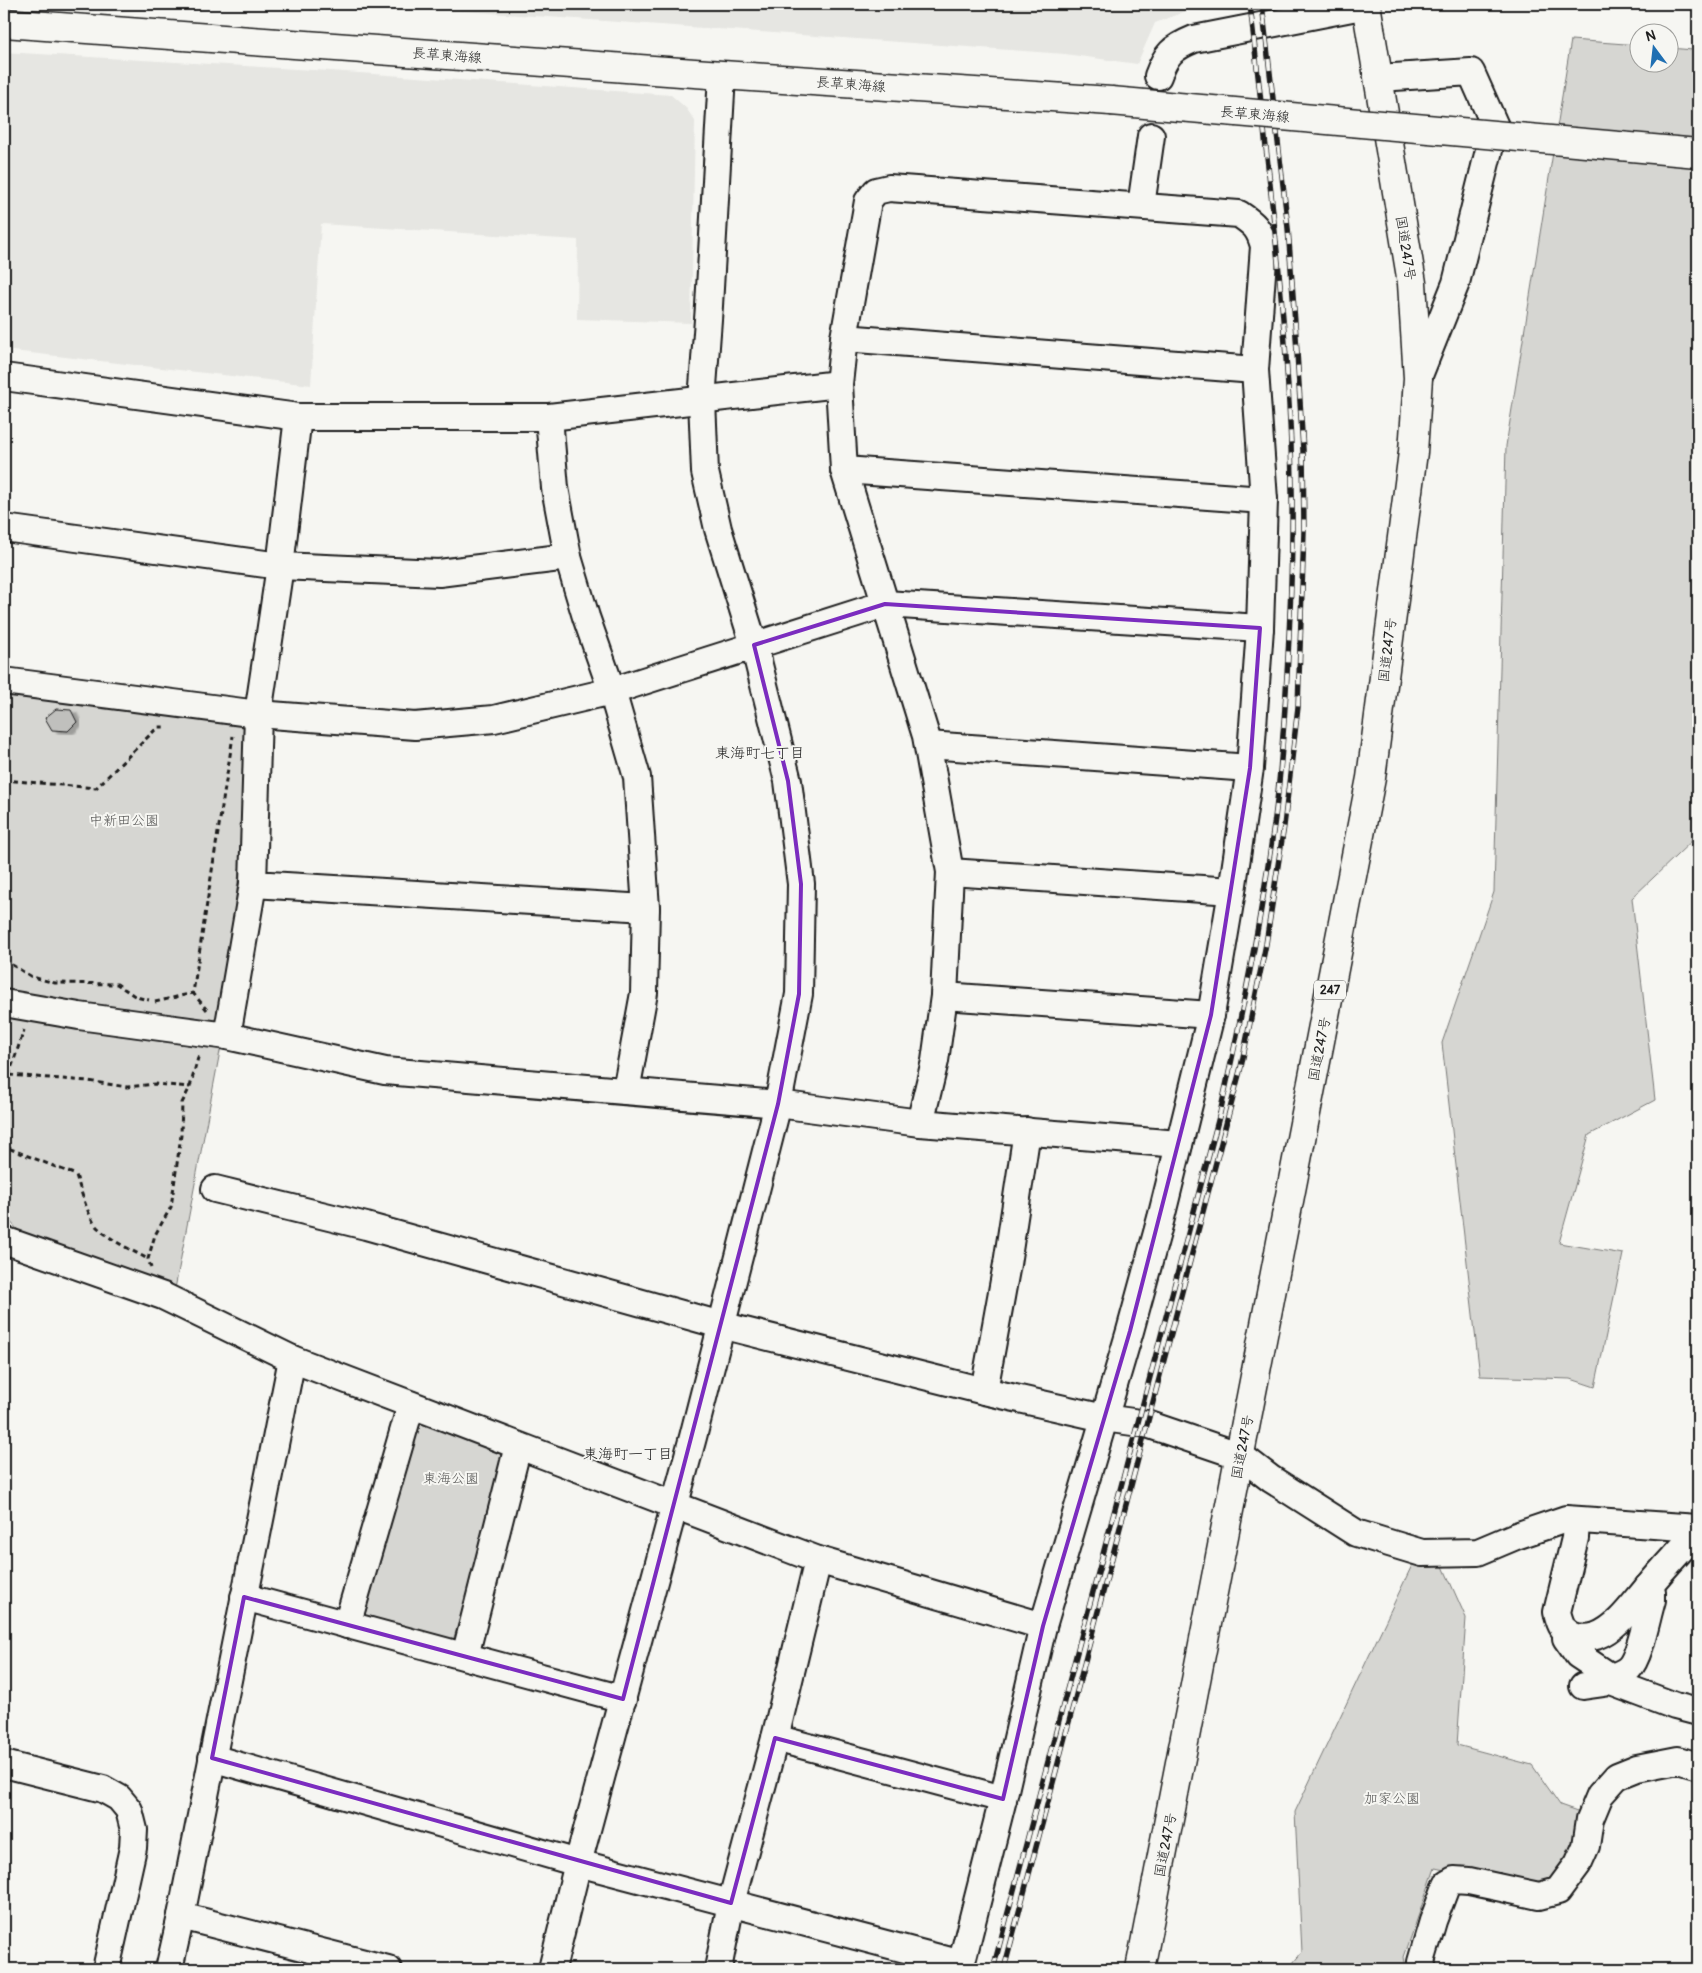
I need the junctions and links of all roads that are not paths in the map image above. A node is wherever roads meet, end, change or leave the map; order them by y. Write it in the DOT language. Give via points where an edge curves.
graph roads {
  1 [pos="1367,4"];
  2 [pos="4,23"];
  3 [pos="722,75"];
  4 [pos="1158,76"];
  5 [pos="1379,78"];
  6 [pos="1151,136"];
  7 [pos="1698,153"];
  8 [pos="1141,206"];
  9 [pos="844,338"];
  10 [pos="1254,370"];
  11 [pos="4,377"];
  12 [pos="1418,378"];
  13 [pos="839,384"];
  14 [pos="702,400"];
  15 [pos="298,417"];
  16 [pos="549,417"];
  17 [pos="844,470"];
  18 [pos="1264,500"];
  19 [pos="4,528"];
  20 [pos="568,557"];
  21 [pos="280,566"];
  22 [pos="886,604"];
  23 [pos="1260,628"];
  24 [pos="754,645"];
  25 [pos="4,681"];
  26 [pos="612,691"];
  27 [pos="258,714"];
  28 [pos="928,745"];
  29 [pos="1250,768"];
  30 [pos="950,872"];
  31 [pos="253,884"];
  32 [pos="1232,891"];
  33 [pos="646,908"];
  34 [pos="944,996"];
  35 [pos="4,1003"];
  36 [pos="1212,1015"];
  37 [pos="214,1028"];
  38 [pos="626,1091"];
  39 [pos="778,1104"];
  40 [pos="920,1123"];
  41 [pos="1027,1131"];
  42 [pos="1179,1144"];
  43 [pos="215,1189"];
  44 [pos="4,1240"];
  45 [pos="721,1326"];
  46 [pos="292,1359"];
  47 [pos="984,1391"];
  48 [pos="412,1405"];
  49 [pos="1104,1418"];
  50 [pos="518,1446"];
  51 [pos="1241,1456"];
  52 [pos="674,1506"];
  53 [pos="1576,1520"];
  54 [pos="1697,1528"];
  55 [pos="818,1560"];
  56 [pos="1648,1587"];
  57 [pos="244,1597"];
  58 [pos="347,1625"];
  59 [pos="1043,1626"];
  60 [pos="1567,1632"];
  61 [pos="465,1656"];
  62 [pos="1611,1679"];
  63 [pos="1583,1686"];
  64 [pos="623,1699"];
  65 [pos="1698,1712"];
  66 [pos="775,1738"];
  67 [pos="212,1758"];
  68 [pos="4,1764"];
  69 [pos="1698,1766"];
  70 [pos="1003,1799"];
  71 [pos="578,1863"];
  72 [pos="731,1903"];
  73 [pos="181,1916"];
  74 [pos="961,1967"];
  75 [pos="106,1969"];
  76 [pos="169,1969"];
  77 [pos="388,1969"];
  78 [pos="552,1969"];
  79 [pos="718,1969"];
  80 [pos="1140,1969"];
  81 [pos="1423,1969"];
  1 -- 4 [label="street" via="1194,39 1177,46 1164,59"];
  1 -- 5 [label="main road, 国道247号 / 247"];
  2 -- 3 [label="main road, 長草東海線"];
  3 -- 7 [label="main road, 長草東海線, bridge" via="1111,101"];
  3 -- 14 [label="street"];
  5 -- 12 [label="main road, 国道247号 / 247" via="1412,283"];
  5 -- 12 [label="street" via="1471,72 1495,126 1456,283"];
  6 -- 8 [label="street"];
  8 -- 9 [label="street" via="889,188 876,190 868,201"];
  8 -- 10 [label="street" via="1239,214 1253,223 1264,246"];
  9 -- 10 [label="street"];
  9 -- 13 [label="street"];
  10 -- 18 [label="street"];
  11 -- 15 [label="street"];
  12 -- 51 [label="main road, 国道247号 / 247" via="1413,452 1371,778"];
  13 -- 14 [label="street"];
  13 -- 17 [label="street"];
  14 -- 16 [label="street"];
  14 -- 24 [label="street" via="705,472 718,529"];
  15 -- 16 [label="street"];
  15 -- 21 [label="street"];
  16 -- 20 [label="street" via="555,488"];
  17 -- 18 [label="street"];
  17 -- 22 [label="street"];
  18 -- 23 [label="street"];
  19 -- 21 [label="street"];
  20 -- 21 [label="street" via="440,573"];
  20 -- 26 [label="street"];
  21 -- 27 [label="street"];
  22 -- 23 [label="street"];
  22 -- 24 [label="street"];
  22 -- 28 [label="street"];
  23 -- 29 [label="street"];
  24 -- 26 [label="street"];
  24 -- 39 [label="street" via="788,782 801,884 799,994"];
  25 -- 27 [label="street"];
  26 -- 27 [label="street" via="494,719 415,726"];
  26 -- 33 [label="street" via="637,777"];
  27 -- 31 [label="street"];
  28 -- 29 [label="street"];
  28 -- 30 [label="street"];
  29 -- 32 [label="street"];
  30 -- 32 [label="street"];
  30 -- 34 [label="street"];
  31 -- 33 [label="street"];
  31 -- 37 [label="street"];
  32 -- 36 [label="street"];
  33 -- 38 [label="street" via="644,993"];
  34 -- 36 [label="street"];
  34 -- 40 [label="street"];
  35 -- 37 [label="street"];
  36 -- 42 [label="street"];
  37 -- 38 [label="street" via="385,1071"];
  38 -- 39 [label="street"];
  39 -- 40 [label="street"];
  39 -- 45 [label="street"];
  40 -- 41 [label="street"];
  41 -- 42 [label="street"];
  41 -- 47 [label="street" via="1008,1264"];
  42 -- 49 [label="street"];
  43 -- 45 [label="street" via="374,1228"];
  44 -- 46 [label="street" via="145,1289"];
  45 -- 47 [label="street"];
  45 -- 52 [label="street"];
  46 -- 48 [label="street"];
  46 -- 57 [label="street"];
  47 -- 49 [label="street"];
  48 -- 50 [label="street"];
  48 -- 58 [label="street"];
  49 -- 51 [label="street" via="1142,1422"];
  49 -- 59 [label="street"];
  50 -- 52 [label="street"];
  50 -- 61 [label="street"];
  51 -- 53 [label="street" via="1356,1533 1422,1553 1478,1552 1566,1519"];
  51 -- 80 [label="main road, 国道247号 / 247"];
  52 -- 55 [label="street"];
  52 -- 64 [label="street"];
  53 -- 54 [label="street"];
  53 -- 60 [label="street" via="1575,1538 1557,1612 1560,1624"];
  54 -- 56 [label="street"];
  55 -- 59 [label="street"];
  55 -- 66 [label="street"];
  56 -- 60 [label="street" via="1621,1618 1595,1637 1575,1636"];
  56 -- 62 [label="street" via="1652,1600 1637,1655 1629,1668"];
  57 -- 58 [label="street"];
  57 -- 67 [label="street"];
  58 -- 61 [label="street"];
  59 -- 70 [label="street"];
  60 -- 62 [label="street" via="1566,1638 1578,1655"];
  61 -- 64 [label="street"];
  62 -- 63 [label="street"];
  62 -- 65 [label="street" via="1675,1706"];
  64 -- 71 [label="street"];
  66 -- 70 [label="street"];
  66 -- 72 [label="street"];
  67 -- 71 [label="street"];
  67 -- 73 [label="street"];
  68 -- 75 [label="street" via="103,1789 119,1798 129,1810 134,1830 133,1848"];
  69 -- 81 [label="street" via="1678,1760 1617,1776 1600,1795 1590,1819 1586,1846 1578,1864 1558,1891 1539,1896 1469,1881 1454,1880 1447,1884 1421,1962"];
  70 -- 74 [label="street"];
  71 -- 72 [label="street"];
  71 -- 78 [label="street"];
  72 -- 74 [label="street"];
  72 -- 79 [label="street"];
  73 -- 76 [label="street"];
  73 -- 77 [label="street"];
}
